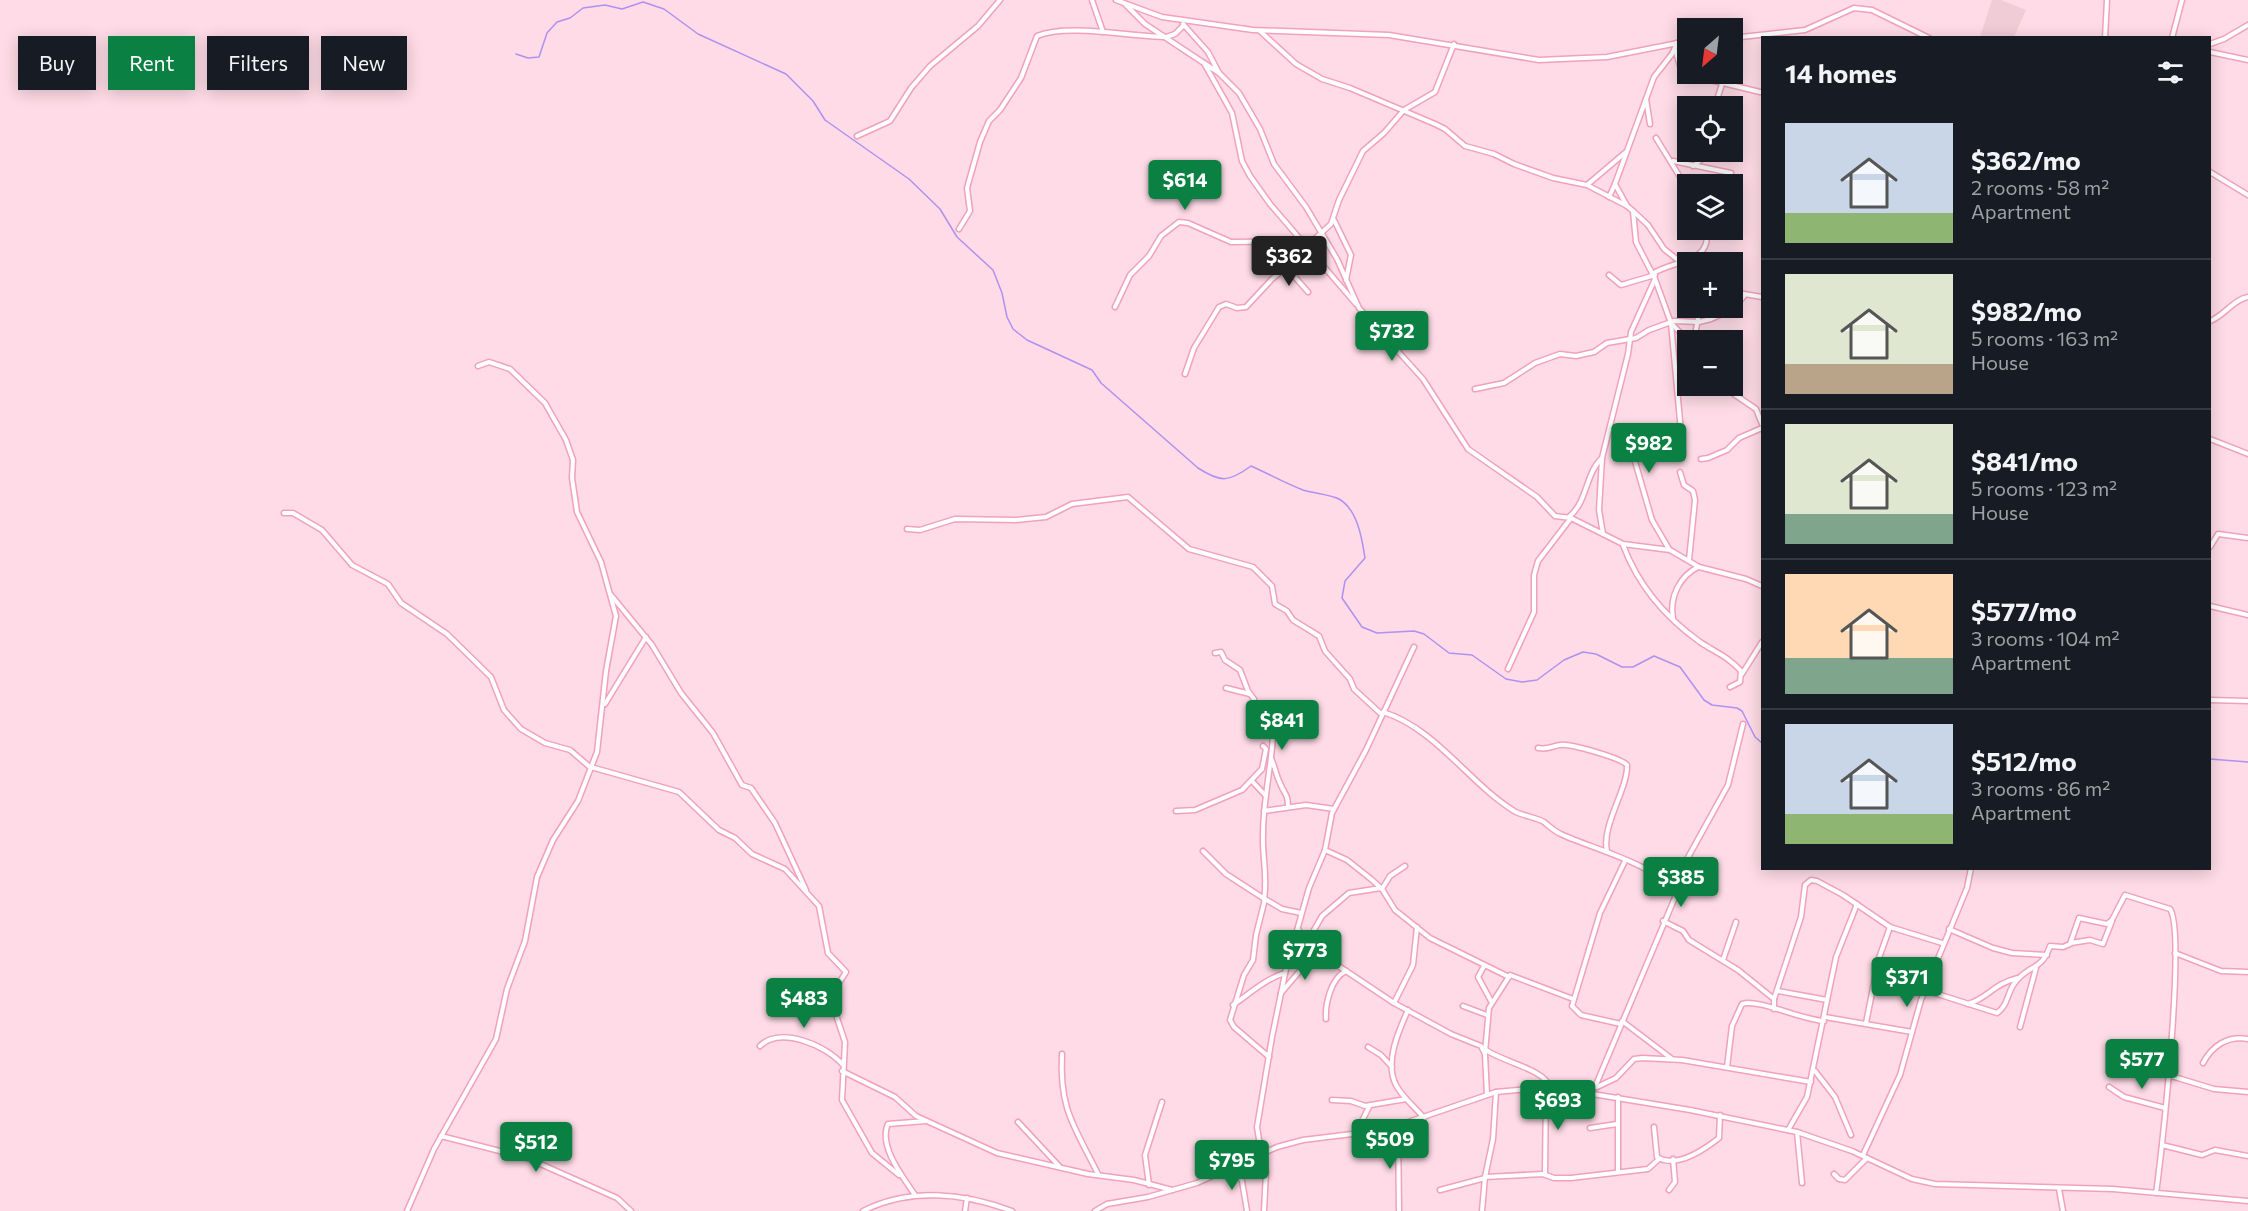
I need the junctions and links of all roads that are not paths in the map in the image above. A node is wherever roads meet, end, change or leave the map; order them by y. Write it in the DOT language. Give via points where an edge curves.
graph roads {
  1 [pos="1000,0"];
  2 [pos="1092,0"];
  3 [pos="1116,0"];
  4 [pos="2107,0"];
  5 [pos="2182,0"];
  6 [pos="1126,5"];
  7 [pos="1183,23"];
  8 [pos="2248,25"];
  9 [pos="1260,31"];
  10 [pos="1103,32"];
  11 [pos="1925,36"];
  12 [pos="2105,36"];
  13 [pos="2173,36"];
  14 [pos="1166,37"];
  15 [pos="1743,37"];
  16 [pos="1677,43"];
  17 [pos="1454,44"];
  18 [pos="2211,44"];
  19 [pos="1675,48"];
  20 [pos="2211,52"];
  21 [pos="1677,55"];
  22 [pos="2248,60"];
  23 [pos="1204,63"];
  24 [pos="1219,73"];
  25 [pos="1722,84"];
  26 [pos="1760,92"];
  27 [pos="1718,96"];
  28 [pos="1646,98"];
  29 [pos="1404,110"];
  30 [pos="1650,124"];
  31 [pos="857,136"];
  32 [pos="1656,138"];
  33 [pos="1626,152"];
  34 [pos="1672,161"];
  35 [pos="1699,162"];
  36 [pos="1694,166"];
  37 [pos="1731,173"];
  38 [pos="2211,173"];
  39 [pos="1679,174"];
  40 [pos="1615,184"];
  41 [pos="1587,185"];
  42 [pos="2248,195"];
  43 [pos="1609,197"];
  44 [pos="1627,206"];
  45 [pos="1633,210"];
  46 [pos="1334,220"];
  47 [pos="959,229"];
  48 [pos="1323,234"];
  49 [pos="1306,245"];
  50 [pos="1677,260"];
  51 [pos="1677,264"];
  52 [pos="1287,268"];
  53 [pos="1609,275"];
  54 [pos="1654,276"];
  55 [pos="1346,281"];
  56 [pos="1308,292"];
  57 [pos="1744,296"];
  58 [pos="1761,297"];
  59 [pos="2248,297"];
  60 [pos="1115,307"];
  61 [pos="1359,308"];
  62 [pos="1699,318"];
  63 [pos="2211,320"];
  64 [pos="1671,322"];
  65 [pos="1699,322"];
  66 [pos="1678,330"];
  67 [pos="1697,330"];
  68 [pos="1630,338"];
  69 [pos="478,366"];
  70 [pos="1185,374"];
  71 [pos="1475,389"];
  72 [pos="1738,396"];
  73 [pos="1761,421"];
  74 [pos="1761,427"];
  75 [pos="1610,429"];
  76 [pos="2211,439"];
  77 [pos="1683,453"];
  78 [pos="2248,453"];
  79 [pos="1602,458"];
  80 [pos="1701,459"];
  81 [pos="1680,472"];
  82 [pos="284,513"];
  83 [pos="1570,517"];
  84 [pos="907,529"];
  85 [pos="1603,534"];
  86 [pos="2248,538"];
  87 [pos="1623,544"];
  88 [pos="2211,545"];
  89 [pos="1670,550"];
  90 [pos="1689,560"];
  91 [pos="1699,567"];
  92 [pos="1761,586"];
  93 [pos="611,594"];
  94 [pos="2211,606"];
  95 [pos="2248,615"];
  96 [pos="1673,619"];
  97 [pos="646,637"];
  98 [pos="1761,644"];
  99 [pos="1414,647"];
  100 [pos="1215,653"];
  101 [pos="1508,669"];
  102 [pos="1742,674"];
  103 [pos="1730,687"];
  104 [pos="1226,688"];
  105 [pos="1251,694"];
  106 [pos="2211,700"];
  107 [pos="2248,701"];
  108 [pos="603,707"];
  109 [pos="1382,712"];
  110 [pos="1743,724"];
  111 [pos="1263,746"];
  112 [pos="1538,748"];
  113 [pos="1271,758"];
  114 [pos="591,767"];
  115 [pos="1252,781"];
  116 [pos="1265,795"];
  117 [pos="1288,807"];
  118 [pos="1334,809"];
  119 [pos="1176,811"];
  120 [pos="1264,811"];
  121 [pos="1325,850"];
  122 [pos="1203,851"];
  123 [pos="1607,852"];
  124 [pos="1625,861"];
  125 [pos="1405,866"];
  126 [pos="1971,870"];
  127 [pos="1381,889"];
  128 [pos="807,893"];
  129 [pos="1676,895"];
  130 [pos="1264,899"];
  131 [pos="1857,904"];
  132 [pos="1301,913"];
  133 [pos="2112,920"];
  134 [pos="1663,921"];
  135 [pos="1736,922"];
  136 [pos="1417,926"];
  137 [pos="1890,927"];
  138 [pos="1298,928"];
  139 [pos="1948,929"];
  140 [pos="1942,944"];
  141 [pos="2070,944"];
  142 [pos="1316,951"];
  143 [pos="2175,953"];
  144 [pos="1323,955"];
  145 [pos="2047,955"];
  146 [pos="1723,960"];
  147 [pos="1484,966"];
  148 [pos="2036,967"];
  149 [pos="1347,970"];
  150 [pos="2248,972"];
  151 [pos="1285,973"];
  152 [pos="1509,976"];
  153 [pos="2018,978"];
  154 [pos="1925,990"];
  155 [pos="1778,991"];
  156 [pos="1281,993"];
  157 [pos="1573,999"];
  158 [pos="1774,999"];
  159 [pos="1827,1000"];
  160 [pos="1492,1002"];
  161 [pos="1395,1003"];
  162 [pos="1967,1005"];
  163 [pos="1233,1006"];
  164 [pos="1463,1006"];
  165 [pos="1774,1009"];
  166 [pos="1408,1010"];
  167 [pos="1487,1016"];
  168 [pos="1326,1019"];
  169 [pos="1825,1019"];
  170 [pos="1622,1022"];
  171 [pos="1866,1023"];
  172 [pos="2020,1027"];
  173 [pos="1912,1032"];
  174 [pos="2248,1039"];
  175 [pos="760,1047"];
  176 [pos="1368,1047"];
  177 [pos="1485,1051"];
  178 [pos="1062,1054"];
  179 [pos="1269,1057"];
  180 [pos="1672,1059"];
  181 [pos="2203,1063"];
  182 [pos="1727,1067"];
  183 [pos="843,1068"];
  184 [pos="1392,1068"];
  185 [pos="1814,1070"];
  186 [pos="2168,1075"];
  187 [pos="1811,1082"];
  188 [pos="1548,1087"];
  189 [pos="1595,1087"];
  190 [pos="2109,1087"];
  191 [pos="1496,1092"];
  192 [pos="2248,1092"];
  193 [pos="1589,1093"];
  194 [pos="1487,1095"];
  195 [pos="1618,1097"];
  196 [pos="1407,1099"];
  197 [pos="1332,1100"];
  198 [pos="1162,1102"];
  199 [pos="1369,1106"];
  200 [pos="2165,1108"];
  201 [pos="1720,1115"];
  202 [pos="1424,1118"];
  203 [pos="926,1121"];
  204 [pos="1018,1122"];
  205 [pos="1617,1124"];
  206 [pos="1398,1127"];
  207 [pos="1654,1127"];
  208 [pos="1590,1128"];
  209 [pos="1788,1130"];
  210 [pos="1797,1132"];
  211 [pos="1851,1135"];
  212 [pos="441,1136"];
  213 [pos="1354,1136"];
  214 [pos="2162,1145"];
  215 [pos="1262,1152"];
  216 [pos="1865,1156"];
  217 [pos="2248,1156"];
  218 [pos="1659,1159"];
  219 [pos="1673,1159"];
  220 [pos="1059,1167"];
  221 [pos="1235,1167"];
  222 [pos="1618,1172"];
  223 [pos="1545,1174"];
  224 [pos="1834,1174"];
  225 [pos="899,1175"];
  226 [pos="1098,1175"];
  227 [pos="1485,1178"];
  228 [pos="1802,1184"];
  229 [pos="1149,1185"];
  230 [pos="2059,1189"];
  231 [pos="1440,1190"];
  232 [pos="1669,1190"];
  233 [pos="1174,1191"];
  234 [pos="2156,1193"];
  235 [pos="915,1196"];
  236 [pos="968,1198"];
  237 [pos="2248,1201"];
  238 [pos="407,1211"];
  239 [pos="631,1211"];
  240 [pos="863,1211"];
  241 [pos="965,1211"];
  242 [pos="1012,1211"];
  243 [pos="1095,1211"];
  244 [pos="1247,1211"];
  245 [pos="1263,1211"];
  246 [pos="1400,1211"];
  247 [pos="1482,1211"];
  248 [pos="2063,1211"];
  1 -- 31 [label="street" via="978,26 930,66 910,88 890,121"];
  2 -- 10 [label="street"];
  3 -- 6 [label="street"];
  4 -- 12 [label="street"];
  5 -- 13 [label="street"];
  6 -- 7 [label="street"];
  6 -- 14 [label="street"];
  7 -- 9 [label="street"];
  7 -- 14 [label="street" via="1175,34"];
  7 -- 24 [label="street" via="1208,52"];
  8 -- 18 [label="street"];
  9 -- 17 [label="street" via="1389,35"];
  9 -- 29 [label="street" via="1296,64 1322,79"];
  10 -- 14 [label="street"];
  10 -- 47 [label="street" via="1049,33 1035,39 1021,78 989,121 980,142 967,188 970,211"];
  11 -- 15 [label="street" via="1872,10 1854,8 1805,30"];
  14 -- 23 [label="street"];
  16 -- 17 [label="street" via="1607,57 1546,60 1522,59"];
  16 -- 19 [label="street"];
  17 -- 29 [label="street" via="1435,92"];
  19 -- 21 [label="street"];
  19 -- 28 [label="street" via="1656,73"];
  20 -- 22 [label="street"];
  23 -- 24 [label="street"];
  23 -- 49 [label="street" via="1232,113 1245,168"];
  24 -- 48 [label="street" via="1245,99 1274,164"];
  25 -- 26 [label="street"];
  25 -- 27 [label="street"];
  28 -- 30 [label="street"];
  28 -- 33 [label="street"];
  29 -- 41 [label="street" via="1445,129 1465,146"];
  29 -- 46 [label="street" via="1363,151 1339,200"];
  32 -- 34 [label="street"];
  33 -- 40 [label="street"];
  33 -- 41 [label="street"];
  34 -- 36 [label="street"];
  34 -- 39 [label="street"];
  35 -- 36 [label="street"];
  36 -- 37 [label="street"];
  38 -- 42 [label="street"];
  40 -- 43 [label="street"];
  40 -- 44 [label="street"];
  41 -- 43 [label="street"];
  43 -- 44 [label="street"];
  44 -- 45 [label="street"];
  45 -- 50 [label="street"];
  45 -- 54 [label="street" via="1636,242"];
  46 -- 48 [label="street"];
  46 -- 55 [label="street" via="1351,255"];
  48 -- 49 [label="street"];
  48 -- 55 [label="street"];
  49 -- 52 [label="street"];
  49 -- 60 [label="street" via="1292,239 1231,242 1188,222 1179,222 1161,236 1149,256 1130,275"];
  49 -- 61 [label="street"];
  51 -- 54 [label="street" via="1663,267"];
  52 -- 56 [label="street"];
  52 -- 70 [label="street" via="1246,307 1219,307 1194,348"];
  53 -- 54 [label="street" via="1621,285"];
  54 -- 64 [label="street"];
  54 -- 68 [label="street"];
  55 -- 61 [label="street"];
  57 -- 58 [label="street"];
  57 -- 65 [label="street" via="1733,309"];
  59 -- 63 [label="street"];
  61 -- 83 [label="street" via="1423,379 1468,449 1537,497 1555,516"];
  62 -- 65 [label="street"];
  64 -- 65 [label="street"];
  64 -- 66 [label="street"];
  64 -- 68 [label="street"];
  64 -- 77 [label="street"];
  65 -- 67 [label="street"];
  68 -- 71 [label="street" via="1607,343 1594,352 1560,354 1535,363 1504,383"];
  68 -- 75 [label="street"];
  69 -- 93 [label="street" via="489,362 510,369 548,408 572,453 577,512 596,547"];
  72 -- 73 [label="street" via="1759,412"];
  74 -- 80 [label="street" via="1739,438 1727,450"];
  75 -- 79 [label="street"];
  75 -- 89 [label="street" via="1622,429 1627,434 1652,520"];
  76 -- 78 [label="street"];
  79 -- 83 [label="street" via="1594,468 1580,506"];
  79 -- 85 [label="street" via="1599,510"];
  81 -- 90 [label="street" via="1695,500"];
  82 -- 114 [label="street" via="293,513 322,530 352,565 388,584 401,603 447,634 491,677 504,710 521,729 545,743 570,750"];
  83 -- 85 [label="street"];
  83 -- 101 [label="street" via="1538,561 1534,612"];
  84 -- 109 [label="street" via="920,530 955,519 1046,517 1072,504 1128,497 1189,549 1253,567 1272,586 1275,604 1319,636 1325,651 1354,689"];
  85 -- 87 [label="street"];
  86 -- 88 [label="street" via="2218,534"];
  87 -- 89 [label="street"];
  87 -- 96 [label="street" via="1638,579"];
  89 -- 90 [label="street"];
  90 -- 91 [label="street"];
  91 -- 92 [label="street"];
  91 -- 96 [label="street" via="1680,582 1672,607"];
  93 -- 97 [label="street"];
  93 -- 108 [label="street" via="616,616"];
  94 -- 95 [label="street"];
  96 -- 102 [label="street" via="1730,659"];
  97 -- 108 [label="street"];
  97 -- 128 [label="street" via="681,693 713,733 742,785 751,788 775,824"];
  98 -- 102 [label="street"];
  99 -- 109 [label="street"];
  100 -- 105 [label="street" via="1221,652 1225,660 1240,670"];
  102 -- 103 [label="street" via="1740,682"];
  104 -- 105 [label="street"];
  105 -- 113 [label="street" via="1257,708 1256,724 1273,736"];
  106 -- 107 [label="street"];
  108 -- 114 [label="street"];
  109 -- 118 [label="street"];
  109 -- 123 [label="street" via="1398,717 1428,738 1468,771 1485,791 1514,810 1542,821 1563,836"];
  110 -- 129 [label="street" via="1731,776 1686,861"];
  111 -- 115 [label="street" via="1264,766"];
  112 -- 123 [label="street" via="1551,750 1564,745 1605,753 1627,765"];
  113 -- 116 [label="street"];
  113 -- 117 [label="street" via="1286,791"];
  114 -- 128 [label="street" via="679,792 717,829 752,854 778,863"];
  114 -- 212 [label="street" via="578,801 553,840 537,877 525,941 507,989 496,1039"];
  115 -- 116 [label="street"];
  115 -- 119 [label="street" via="1228,798 1216,799 1195,810"];
  116 -- 120 [label="street"];
  117 -- 118 [label="street"];
  117 -- 120 [label="street"];
  118 -- 121 [label="street"];
  120 -- 130 [label="street" via="1268,881"];
  121 -- 127 [label="street" via="1353,865"];
  121 -- 132 [label="street"];
  122 -- 130 [label="street" via="1226,874"];
  123 -- 124 [label="street"];
  124 -- 129 [label="street" via="1667,882"];
  124 -- 157 [label="street" via="1600,913"];
  125 -- 127 [label="street" via="1390,876"];
  126 -- 139 [label="street" via="1967,888"];
  127 -- 136 [label="street" via="1399,913"];
  127 -- 142 [label="street" via="1349,893 1322,916 1314,930"];
  128 -- 183 [label="street" via="822,914 830,957 846,972 836,988 836,1012 845,1042"];
  129 -- 134 [label="street"];
  130 -- 132 [label="street"];
  130 -- 163 [label="street" via="1253,960"];
  131 -- 137 [label="street"];
  131 -- 155 [label="street" via="1817,880 1808,882"];
  131 -- 159 [label="street" via="1836,957"];
  132 -- 138 [label="street"];
  133 -- 141 [label="street" via="2103,944 2090,940"];
  133 -- 141 [label="street" via="2105,924 2079,918"];
  133 -- 143 [label="street" via="2125,895 2170,909"];
  134 -- 146 [label="street" via="1687,933 1689,940"];
  134 -- 170 [label="street"];
  135 -- 146 [label="street"];
  136 -- 147 [label="street" via="1435,942"];
  136 -- 161 [label="street" via="1413,965"];
  137 -- 140 [label="street"];
  137 -- 171 [label="street" via="1879,958"];
  138 -- 142 [label="street"];
  138 -- 151 [label="street"];
  139 -- 140 [label="street"];
  139 -- 145 [label="street" via="1987,947"];
  140 -- 154 [label="street"];
  141 -- 145 [label="street" via="2050,946"];
  142 -- 144 [label="street"];
  143 -- 150 [label="street" via="2221,971"];
  143 -- 186 [label="street"];
  144 -- 149 [label="street"];
  144 -- 156 [label="street" via="1310,959"];
  145 -- 148 [label="street"];
  146 -- 158 [label="street"];
  147 -- 152 [label="street"];
  147 -- 160 [label="street" via="1478,977"];
  148 -- 153 [label="street"];
  148 -- 172 [label="street"];
  149 -- 161 [label="street"];
  149 -- 168 [label="street" via="1340,974 1326,999"];
  151 -- 156 [label="street"];
  151 -- 163 [label="street" via="1270,977 1259,990"];
  152 -- 157 [label="street" via="1525,978"];
  152 -- 160 [label="street"];
  153 -- 162 [label="street" via="1994,986 1978,1001"];
  153 -- 162 [label="street" via="1999,1012"];
  154 -- 162 [label="street"];
  154 -- 173 [label="street"];
  155 -- 158 [label="street"];
  155 -- 159 [label="street"];
  156 -- 179 [label="street"];
  157 -- 170 [label="street" via="1576,1013"];
  158 -- 165 [label="street"];
  159 -- 169 [label="street"];
  160 -- 167 [label="street"];
  161 -- 166 [label="street"];
  163 -- 179 [label="street" via="1230,1020 1234,1028"];
  164 -- 167 [label="street"];
  165 -- 169 [label="street" via="1805,1019"];
  165 -- 182 [label="street" via="1742,1004 1732,1026"];
  166 -- 177 [label="street"];
  166 -- 184 [label="street" via="1396,1040"];
  167 -- 177 [label="street"];
  169 -- 171 [label="street"];
  169 -- 185 [label="street"];
  170 -- 180 [label="street"];
  170 -- 189 [label="street"];
  171 -- 173 [label="street"];
  173 -- 216 [label="street" via="1900,1075"];
  174 -- 181 [label="street" via="2232,1038 2208,1054"];
  175 -- 183 [label="street" via="767,1039 798,1038 834,1056"];
  176 -- 184 [label="street"];
  177 -- 188 [label="street" via="1543,1076"];
  177 -- 194 [label="street"];
  178 -- 226 [label="street" via="1064,1104"];
  179 -- 215 [label="street" via="1257,1127"];
  180 -- 182 [label="street"];
  180 -- 189 [label="street" via="1634,1059 1613,1080"];
  182 -- 187 [label="street"];
  183 -- 203 [label="street" via="895,1097 906,1110"];
  183 -- 225 [label="street" via="842,1100 862,1140"];
  184 -- 196 [label="street" via="1394,1081"];
  185 -- 187 [label="street"];
  185 -- 211 [label="street" via="1835,1097"];
  186 -- 192 [label="street" via="2214,1089"];
  186 -- 200 [label="street"];
  187 -- 209 [label="street"];
  188 -- 191 [label="street"];
  188 -- 193 [label="street"];
  188 -- 223 [label="street"];
  189 -- 193 [label="street"];
  190 -- 200 [label="street" via="2124,1097"];
  191 -- 194 [label="street"];
  191 -- 227 [label="street" via="1491,1155"];
  193 -- 195 [label="street"];
  194 -- 202 [label="street"];
  195 -- 201 [label="street"];
  195 -- 205 [label="street"];
  196 -- 199 [label="street"];
  196 -- 202 [label="street"];
  197 -- 199 [label="street"];
  198 -- 229 [label="street" via="1145,1155"];
  199 -- 213 [label="street"];
  200 -- 214 [label="street"];
  201 -- 209 [label="street"];
  201 -- 219 [label="street" via="1719,1138 1694,1155"];
  202 -- 206 [label="street"];
  203 -- 220 [label="street" via="997,1153"];
  203 -- 225 [label="street" via="888,1124 884,1138"];
  204 -- 220 [label="street"];
  205 -- 208 [label="street"];
  205 -- 222 [label="street"];
  206 -- 213 [label="street"];
  206 -- 246 [label="street"];
  207 -- 218 [label="street"];
  209 -- 210 [label="street"];
  210 -- 216 [label="street"];
  210 -- 228 [label="street"];
  212 -- 238 [label="street"];
  212 -- 239 [label="street" via="528,1158 617,1198"];
  213 -- 215 [label="street" via="1303,1140"];
  214 -- 217 [label="street" via="2202,1155 2215,1150"];
  214 -- 234 [label="street"];
  215 -- 221 [label="street"];
  215 -- 245 [label="street" via="1266,1172"];
  216 -- 224 [label="street" via="1845,1180"];
  216 -- 230 [label="street" via="1902,1175 1935,1184"];
  218 -- 219 [label="street"];
  218 -- 222 [label="street" via="1648,1168"];
  219 -- 232 [label="street" via="1675,1182"];
  220 -- 226 [label="street"];
  221 -- 233 [label="street"];
  221 -- 244 [label="street" via="1242,1180"];
  222 -- 223 [label="street" via="1571,1178"];
  223 -- 227 [label="street"];
  225 -- 235 [label="street"];
  226 -- 229 [label="street"];
  227 -- 231 [label="street"];
  227 -- 247 [label="street"];
  229 -- 233 [label="street"];
  230 -- 234 [label="street"];
  230 -- 248 [label="street"];
  233 -- 243 [label="street" via="1107,1204"];
  234 -- 237 [label="street"];
  235 -- 236 [label="street"];
  235 -- 240 [label="street" via="880,1202"];
  236 -- 241 [label="street"];
  236 -- 242 [label="street"];
}
